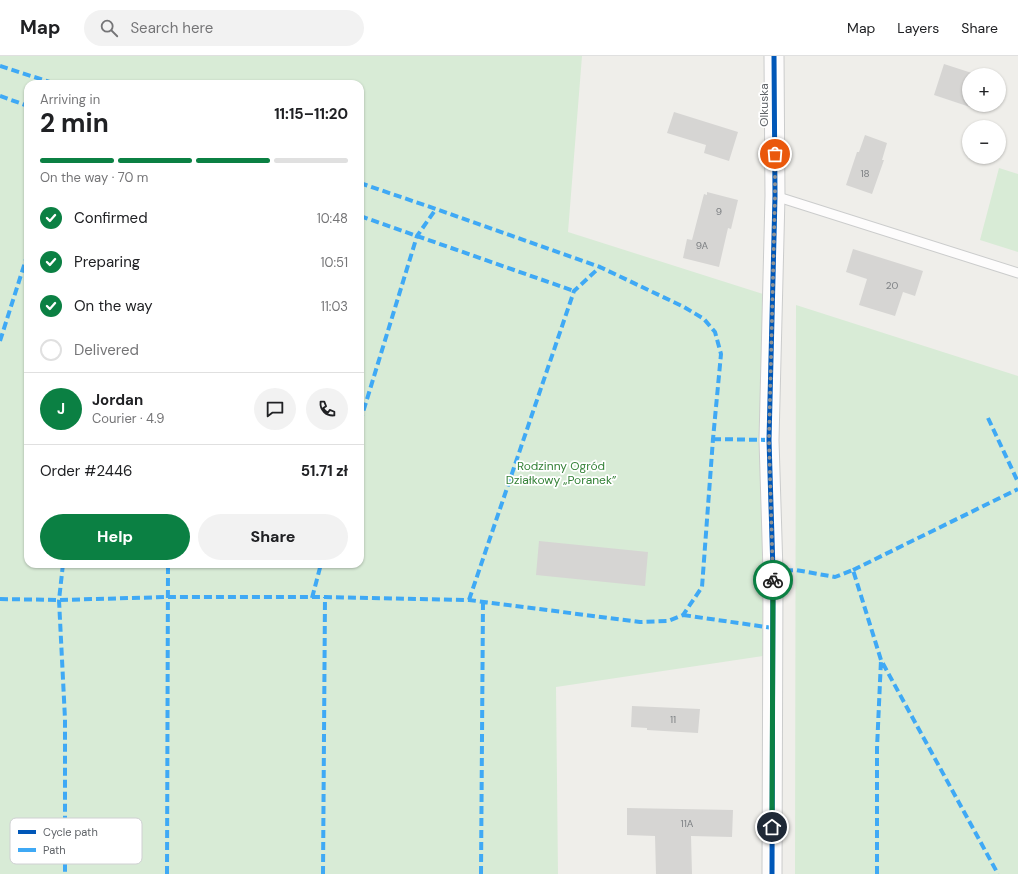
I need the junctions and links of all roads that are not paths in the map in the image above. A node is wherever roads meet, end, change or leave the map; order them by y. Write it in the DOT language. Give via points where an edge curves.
graph roads {
  1 [pos="774,56"];
  2 [pos="775,196"];
  3 [pos="1018,273"];
  4 [pos="772,874"];
  1 -- 2 [label="street, Olkuska"];
  2 -- 3 [label="lane"];
  2 -- 4 [label="street, Olkuska" via="769,440 773,570"];
}
